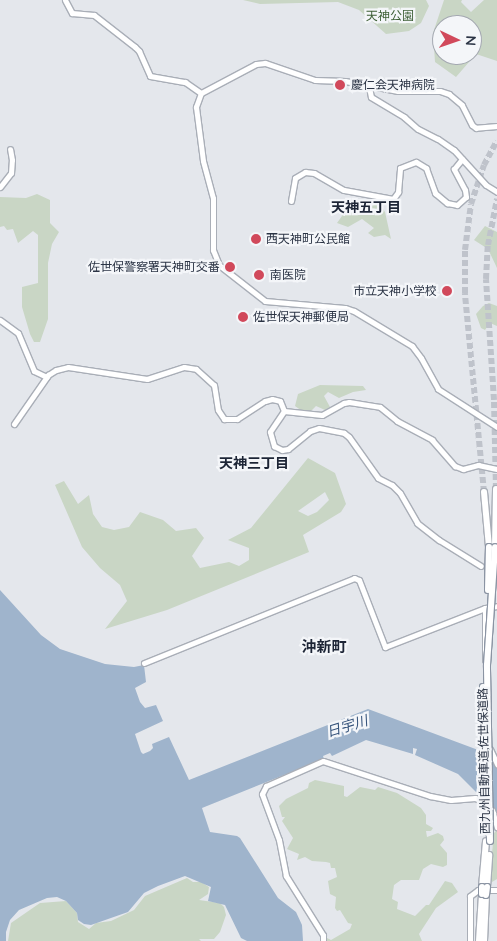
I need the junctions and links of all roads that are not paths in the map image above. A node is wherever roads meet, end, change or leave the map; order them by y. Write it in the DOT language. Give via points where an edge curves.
graph roads {
  1 [pos="65,0"];
  2 [pos="369,86"];
  3 [pos="201,93"];
  4 [pos="497,126"];
  5 [pos="10,149"];
  6 [pos="462,159"];
  7 [pos="0,188"];
  8 [pos="497,192"];
  9 [pos="291,201"];
  10 [pos="0,320"];
  11 [pos="47,377"];
  12 [pos="284,411"];
  13 [pos="14,424"];
  14 [pos="497,427"];
  15 [pos="497,469"];
  16 [pos="496,490"];
  17 [pos="484,492"];
  18 [pos="492,547"];
  19 [pos="481,566"];
  20 [pos="497,606"];
  21 [pos="484,608"];
  22 [pos="144,663"];
  23 [pos="487,739"];
  24 [pos="497,764"];
  25 [pos="492,811"];
  26 [pos="497,827"];
  27 [pos="497,890"];
  28 [pos="484,895"];
  29 [pos="323,941"];
  30 [pos="470,941"];
  31 [pos="479,941"];
  32 [pos="484,941"];
  1 -- 3 [label="street" via="72,13 94,16 135,47 150,76 185,82"];
  2 -- 3 [label="street" via="315,80 260,63"];
  2 -- 4 [label="street" via="447,93 462,105 476,128"];
  2 -- 6 [label="street" via="371,97 404,116 418,129 444,142"];
  3 -- 14 [label="street" via="196,102 196,118 213,198 212,244 219,265 265,301 345,308 406,341 416,350 442,393"];
  5 -- 7 [label="street" via="12,173"];
  6 -- 8 [label="street"];
  6 -- 9 [label="street" via="454,169 466,198 457,205 447,203 435,193 426,168 416,162 400,168 398,192 393,199 344,190 314,173 305,172 295,178"];
  10 -- 11 [label="street" via="18,333 34,371"];
  11 -- 12 [label="street" via="68,367 147,379 184,367 200,372 214,384 218,410 224,419 237,419 272,399 280,401"];
  11 -- 13 [label="street"];
  12 -- 15 [label="street" via="322,415 344,402 380,407 397,421 432,440 455,466"];
  12 -- 19 [label="street" via="270,432 274,446 282,450 288,448 319,428 344,432 378,478 400,493 416,523"];
  16 -- 18 [label="highway, 西九州自動車道;佐世保道路"];
  17 -- 18 [label="highway, 西九州自動車道;佐世保道路"];
  18 -- 28 [label="highway, 西九州自動車道;佐世保道路, bridge" via="482,685 488,841"];
  20 -- 21 [label="street"];
  21 -- 22 [label="street" via="385,647 359,580 354,578"];
  21 -- 23 [label="street"];
  23 -- 24 [label="street"];
  23 -- 25 [label="street, bridge"];
  25 -- 26 [label="street"];
  25 -- 29 [label="street" via="476,798 451,800 430,796 324,761 266,786 262,794 279,840 286,876 323,935"];
  27 -- 30 [label="street" via="478,890 470,896"];
  28 -- 31 [label="highway, 西九州自動車道;佐世保道路"];
  28 -- 32 [label="highway, 西九州自動車道;佐世保道路"];
}
